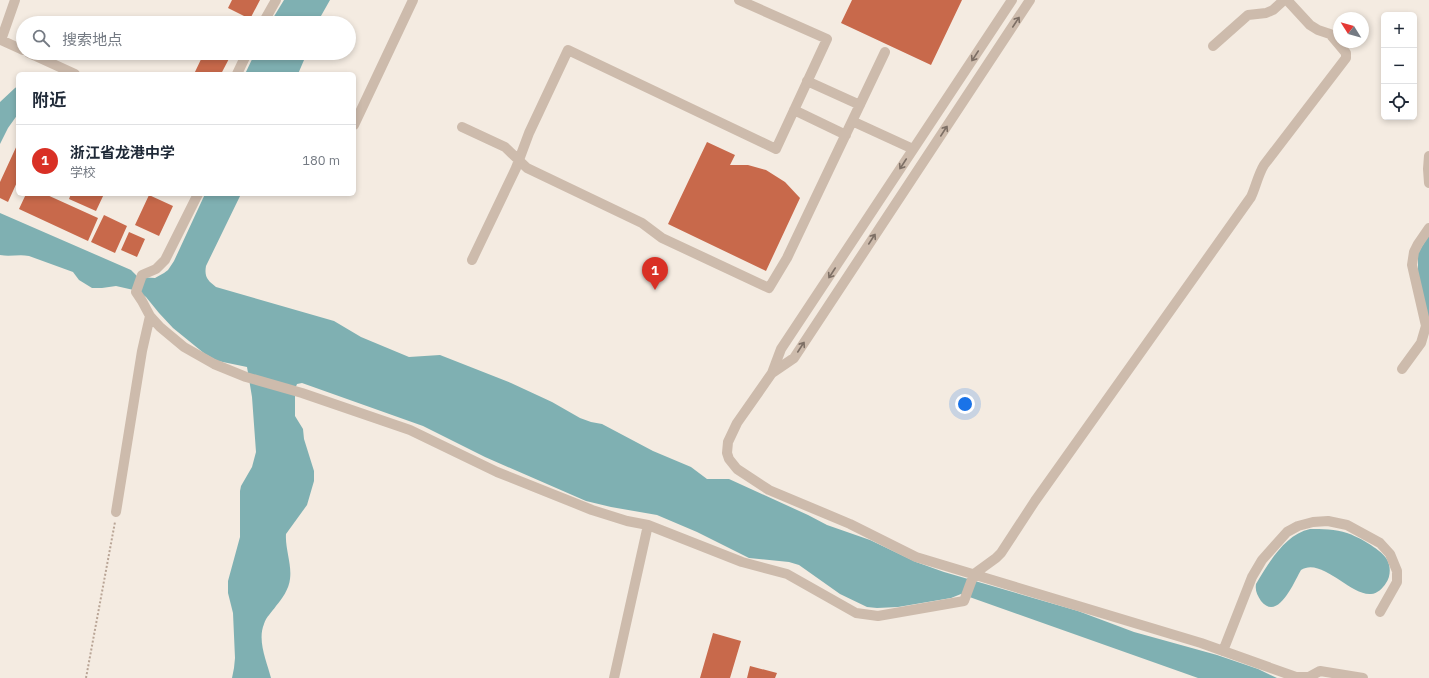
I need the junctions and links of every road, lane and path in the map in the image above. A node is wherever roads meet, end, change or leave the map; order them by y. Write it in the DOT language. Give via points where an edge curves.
graph roads {
  1 [pos="15,0"];
  2 [pos="276,0"];
  3 [pos="413,0"];
  4 [pos="739,0"];
  5 [pos="1012,0"];
  6 [pos="1030,0"];
  7 [pos="1285,0"];
  8 [pos="267,16"];
  9 [pos="1213,46"];
  10 [pos="16,47"];
  11 [pos="885,52"];
  12 [pos="45,60"];
  13 [pos="244,60"];
  14 [pos="72,72"];
  15 [pos="238,72"];
  16 [pos="807,81"];
  17 [pos="860,105"];
  18 [pos="794,110"];
  19 [pos="356,120"];
  20 [pos="852,121"];
  21 [pos="462,127"];
  22 [pos="846,135"];
  23 [pos="913,149"];
  24 [pos="1429,156"];
  25 [pos="519,159"];
  26 [pos="1429,183"];
  27 [pos="197,196"];
  28 [pos="1429,228"];
  29 [pos="472,260"];
  30 [pos="150,316"];
  31 [pos="1402,368"];
  32 [pos="772,374"];
  33 [pos="116,512"];
  34 [pos="648,525"];
  35 [pos="974,574"];
  36 [pos="1380,612"];
  37 [pos="1223,651"];
  38 [pos="86,678"];
  39 [pos="614,678"];
  40 [pos="1363,678"];
  1 -- 10 [label="street" via="1,40"];
  2 -- 8 [label="street"];
  3 -- 19 [label="street"];
  4 -- 16 [label="street" via="827,39"];
  5 -- 23 [label="street, one-way"];
  32 -- 6 [label="street, one-way" via="794,358"];
  7 -- 9 [label="street" via="1266,13 1248,15"];
  7 -- 35 [label="street" via="1310,25 1330,34 1346,53 1346,58 1264,165 1251,197 1035,501 1001,553"];
  11 -- 17 [label="street"];
  12 -- 14 [label="street"];
  13 -- 15 [label="street"];
  16 -- 17 [label="street"];
  16 -- 18 [label="street"];
  17 -- 20 [label="street"];
  18 -- 22 [label="street"];
  18 -- 25 [label="street" via="776,149 568,50"];
  20 -- 22 [label="street"];
  20 -- 23 [label="street"];
  21 -- 25 [label="street" via="505,147"];
  22 -- 25 [label="street" via="787,258 769,288 662,238 642,223 527,168"];
  23 -- 32 [label="street, one-way" via="781,349"];
  24 -- 26 [label="street"];
  25 -- 29 [label="street"];
  27 -- 30 [label="street" via="165,260 156,269 142,275 136,292"];
  28 -- 31 [label="street" via="1414,252 1412,264 1426,326 1422,343"];
  30 -- 33 [label="street"];
  30 -- 34 [label="street" via="184,347 214,364 246,377 410,430 497,472 578,505"];
  32 -- 35 [label="street" via="737,423 728,442 727,453 733,466 769,490 850,524 916,557"];
  33 -- 38 [label="path"];
  34 -- 35 [label="street" via="742,562 787,574 852,611 864,615 878,616 964,601"];
  34 -- 39 [label="street"];
  35 -- 37 [label="street"];
  36 -- 37 [label="street" via="1397,582 1397,571 1390,554 1375,540 1347,525 1328,521 1313,522 1287,532 1262,560 1252,577"];
  37 -- 40 [label="street" via="1296,677 1309,677 1320,672"];
}
